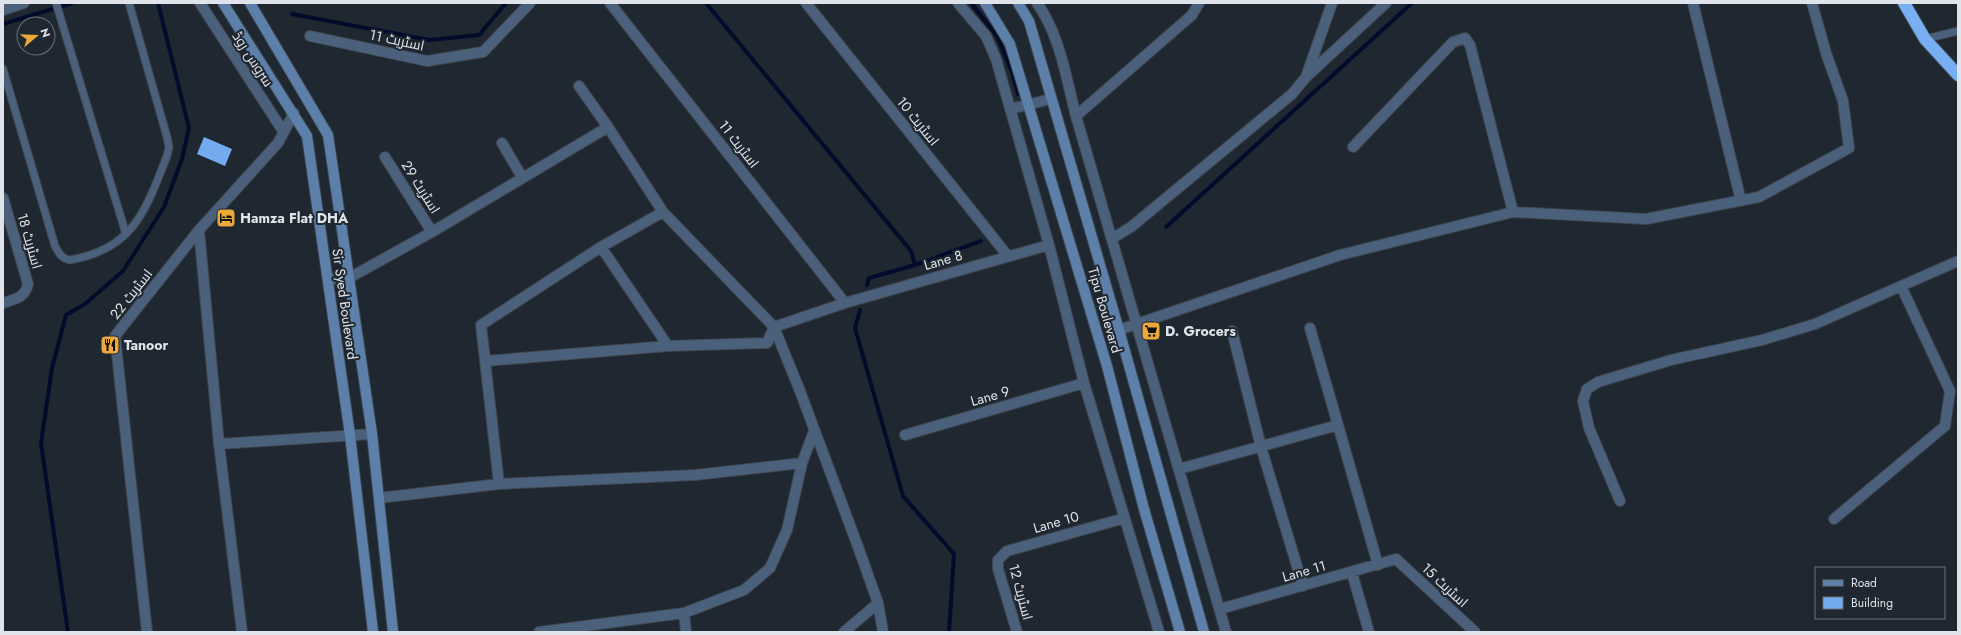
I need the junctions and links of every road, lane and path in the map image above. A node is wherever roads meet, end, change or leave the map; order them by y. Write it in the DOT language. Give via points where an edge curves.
graph roads {
  1 [pos="24,3"];
  2 [pos="56,3"];
  3 [pos="129,3"];
  4 [pos="200,3"];
  5 [pos="223,3"];
  6 [pos="250,3"];
  7 [pos="530,3"];
  8 [pos="610,3"];
  9 [pos="806,3"];
  10 [pos="958,3"];
  11 [pos="985,3"];
  12 [pos="1018,3"];
  13 [pos="1037,3"];
  14 [pos="1199,3"];
  15 [pos="1332,3"];
  16 [pos="1386,3"];
  17 [pos="1693,3"];
  18 [pos="1812,3"];
  19 [pos="1904,3"];
  20 [pos="3,10"];
  21 [pos="1958,31"];
  22 [pos="310,36"];
  23 [pos="1925,39"];
  24 [pos="3,69"];
  25 [pos="1958,75"];
  26 [pos="1306,77"];
  27 [pos="579,86"];
  28 [pos="1051,99"];
  29 [pos="1028,104"];
  30 [pos="1010,109"];
  31 [pos="294,113"];
  32 [pos="1076,116"];
  33 [pos="608,127"];
  34 [pos="284,131"];
  35 [pos="502,143"];
  36 [pos="1353,147"];
  37 [pos="385,157"];
  38 [pos="522,177"];
  39 [pos="3,198"];
  40 [pos="1741,201"];
  41 [pos="663,212"];
  42 [pos="1513,212"];
  43 [pos="199,230"];
  44 [pos="432,232"];
  45 [pos="126,234"];
  46 [pos="1113,238"];
  47 [pos="1049,245"];
  48 [pos="601,247"];
  49 [pos="1008,256"];
  50 [pos="1958,261"];
  51 [pos="349,278"];
  52 [pos="328,279"];
  53 [pos="1901,286"];
  54 [pos="3,303"];
  55 [pos="845,303"];
  56 [pos="1138,324"];
  57 [pos="774,327"];
  58 [pos="1310,328"];
  59 [pos="1119,330"];
  60 [pos="1232,332"];
  61 [pos="668,346"];
  62 [pos="485,361"];
  63 [pos="1084,382"];
  64 [pos="1338,425"];
  65 [pos="814,431"];
  66 [pos="372,434"];
  67 [pos="350,435"];
  68 [pos="905,435"];
  69 [pos="219,444"];
  70 [pos="1261,447"];
  71 [pos="802,463"];
  72 [pos="1179,469"];
  73 [pos="499,484"];
  74 [pos="379,498"];
  75 [pos="1620,501"];
  76 [pos="1125,518"];
  77 [pos="1834,520"];
  78 [pos="1396,559"];
  79 [pos="998,560"];
  80 [pos="1378,565"];
  81 [pos="1352,573"];
  82 [pos="1303,586"];
  83 [pos="878,603"];
  84 [pos="1220,610"];
  85 [pos="684,613"];
  86 [pos="583,629"];
  87 [pos="562,631"];
  88 [pos="147,632"];
  89 [pos="242,632"];
  90 [pos="373,632"];
  91 [pos="393,632"];
  92 [pos="539,632"];
  93 [pos="686,632"];
  94 [pos="844,632"];
  95 [pos="883,632"];
  96 [pos="1017,632"];
  97 [pos="1158,632"];
  98 [pos="1180,632"];
  99 [pos="1204,632"];
  100 [pos="1226,632"];
  101 [pos="1369,632"];
  102 [pos="1475,632"];
  1 -- 20 [label="street"];
  2 -- 45 [label="lane"];
  3 -- 45 [label="lane" via="168,147 167,156 148,203"];
  4 -- 34 [label="street, سروس روڈ"];
  5 -- 31 [label="street, Sir Syed Boulevard"];
  6 -- 51 [label="street, Sir Syed Boulevard" via="328,135"];
  7 -- 22 [label="street, اسٹریٹ 11" via="483,52 427,61"];
  8 -- 55 [label="street, اسٹریٹ 11"];
  9 -- 49 [label="street, اسٹریٹ 10"];
  10 -- 30 [label="street" via="986,36 996,59"];
  11 -- 29 [label="street, Tipu Boulevard" via="1010,44"];
  12 -- 28 [label="street, Tipu Boulevard" via="1029,21"];
  13 -- 32 [label="street" via="1058,47"];
  14 -- 32 [label="street" via="1192,15"];
  15 -- 26 [label="street"];
  16 -- 26 [label="street"];
  17 -- 40 [label="street"];
  18 -- 40 [label="street" via="1843,101 1849,148 1759,198"];
  19 -- 23 [label="highway"];
  21 -- 23 [label="lane"];
  23 -- 25 [label="highway"];
  24 -- 45 [label="lane" via="59,253 63,258 78,258 109,247"];
  26 -- 46 [label="street" via="1292,94 1143,218"];
  27 -- 33 [label="street"];
  28 -- 29 [label="street"];
  28 -- 59 [label="street, Tipu Boulevard"];
  29 -- 30 [label="street"];
  29 -- 98 [label="street, Tipu Boulevard" via="1107,366 1144,509"];
  30 -- 47 [label="street"];
  31 -- 34 [label="street, اسٹریٹ 22"];
  31 -- 52 [label="street, Sir Syed Boulevard" via="307,136"];
  32 -- 46 [label="street"];
  33 -- 38 [label="street"];
  33 -- 41 [label="street"];
  34 -- 43 [label="street, اسٹریٹ 22" via="278,143"];
  35 -- 38 [label="street"];
  36 -- 42 [label="street" via="1453,42 1465,38 1470,45"];
  37 -- 44 [label="street, اسٹریٹ 29"];
  38 -- 44 [label="street"];
  39 -- 54 [label="street, اسٹریٹ 18" via="28,284 26,292 19,298"];
  40 -- 42 [label="street" via="1646,219"];
  41 -- 48 [label="street"];
  41 -- 57 [label="street"];
  42 -- 56 [label="street" via="1340,255"];
  43 -- 69 [label="street"];
  43 -- 88 [label="street, اسٹریٹ 22" via="115,336"];
  44 -- 51 [label="street"];
  46 -- 56 [label="street"];
  47 -- 49 [label="street, Lane 8"];
  47 -- 63 [label="street"];
  48 -- 61 [label="street"];
  48 -- 62 [label="street" via="481,325"];
  49 -- 55 [label="street, Lane 8"];
  50 -- 53 [label="street"];
  51 -- 52 [label="street"];
  51 -- 66 [label="street, Sir Syed Boulevard"];
  52 -- 67 [label="street, Sir Syed Boulevard"];
  53 -- 75 [label="street" via="1815,324 1762,340 1671,360 1598,382 1588,389 1583,401 1589,428"];
  53 -- 77 [label="street" via="1950,391 1945,426"];
  55 -- 57 [label="street, Lane 8"];
  56 -- 59 [label="street"];
  56 -- 72 [label="street"];
  57 -- 61 [label="street" via="767,343"];
  57 -- 65 [label="street"];
  58 -- 64 [label="street"];
  59 -- 99 [label="street, Tipu Boulevard"];
  60 -- 70 [label="street"];
  61 -- 62 [label="street"];
  62 -- 73 [label="street"];
  63 -- 68 [label="street, Lane 9"];
  63 -- 76 [label="street"];
  64 -- 70 [label="street"];
  64 -- 80 [label="street"];
  65 -- 71 [label="street"];
  65 -- 83 [label="street"];
  66 -- 67 [label="street"];
  66 -- 74 [label="street, Sir Syed Boulevard"];
  67 -- 69 [label="street"];
  67 -- 90 [label="street, Sir Syed Boulevard"];
  69 -- 89 [label="street"];
  70 -- 72 [label="street"];
  70 -- 82 [label="street"];
  71 -- 73 [label="street" via="695,474"];
  71 -- 85 [label="street" via="787,530 770,568 744,590"];
  72 -- 84 [label="street"];
  73 -- 74 [label="street"];
  74 -- 91 [label="street, Sir Syed Boulevard"];
  76 -- 79 [label="street, Lane 10" via="1007,551"];
  76 -- 97 [label="street"];
  78 -- 80 [label="street, Lane 11"];
  78 -- 102 [label="street, اسٹریٹ 15"];
  79 -- 96 [label="street, اسٹریٹ 12" via="998,569"];
  80 -- 81 [label="street, Lane 11"];
  81 -- 82 [label="street, Lane 11"];
  81 -- 101 [label="street"];
  82 -- 84 [label="street, Lane 11"];
  83 -- 94 [label="street"];
  83 -- 95 [label="street"];
  84 -- 100 [label="street"];
  85 -- 86 [label="street"];
  85 -- 93 [label="street"];
  86 -- 87 [label="street"];
  87 -- 92 [label="street"];
}
